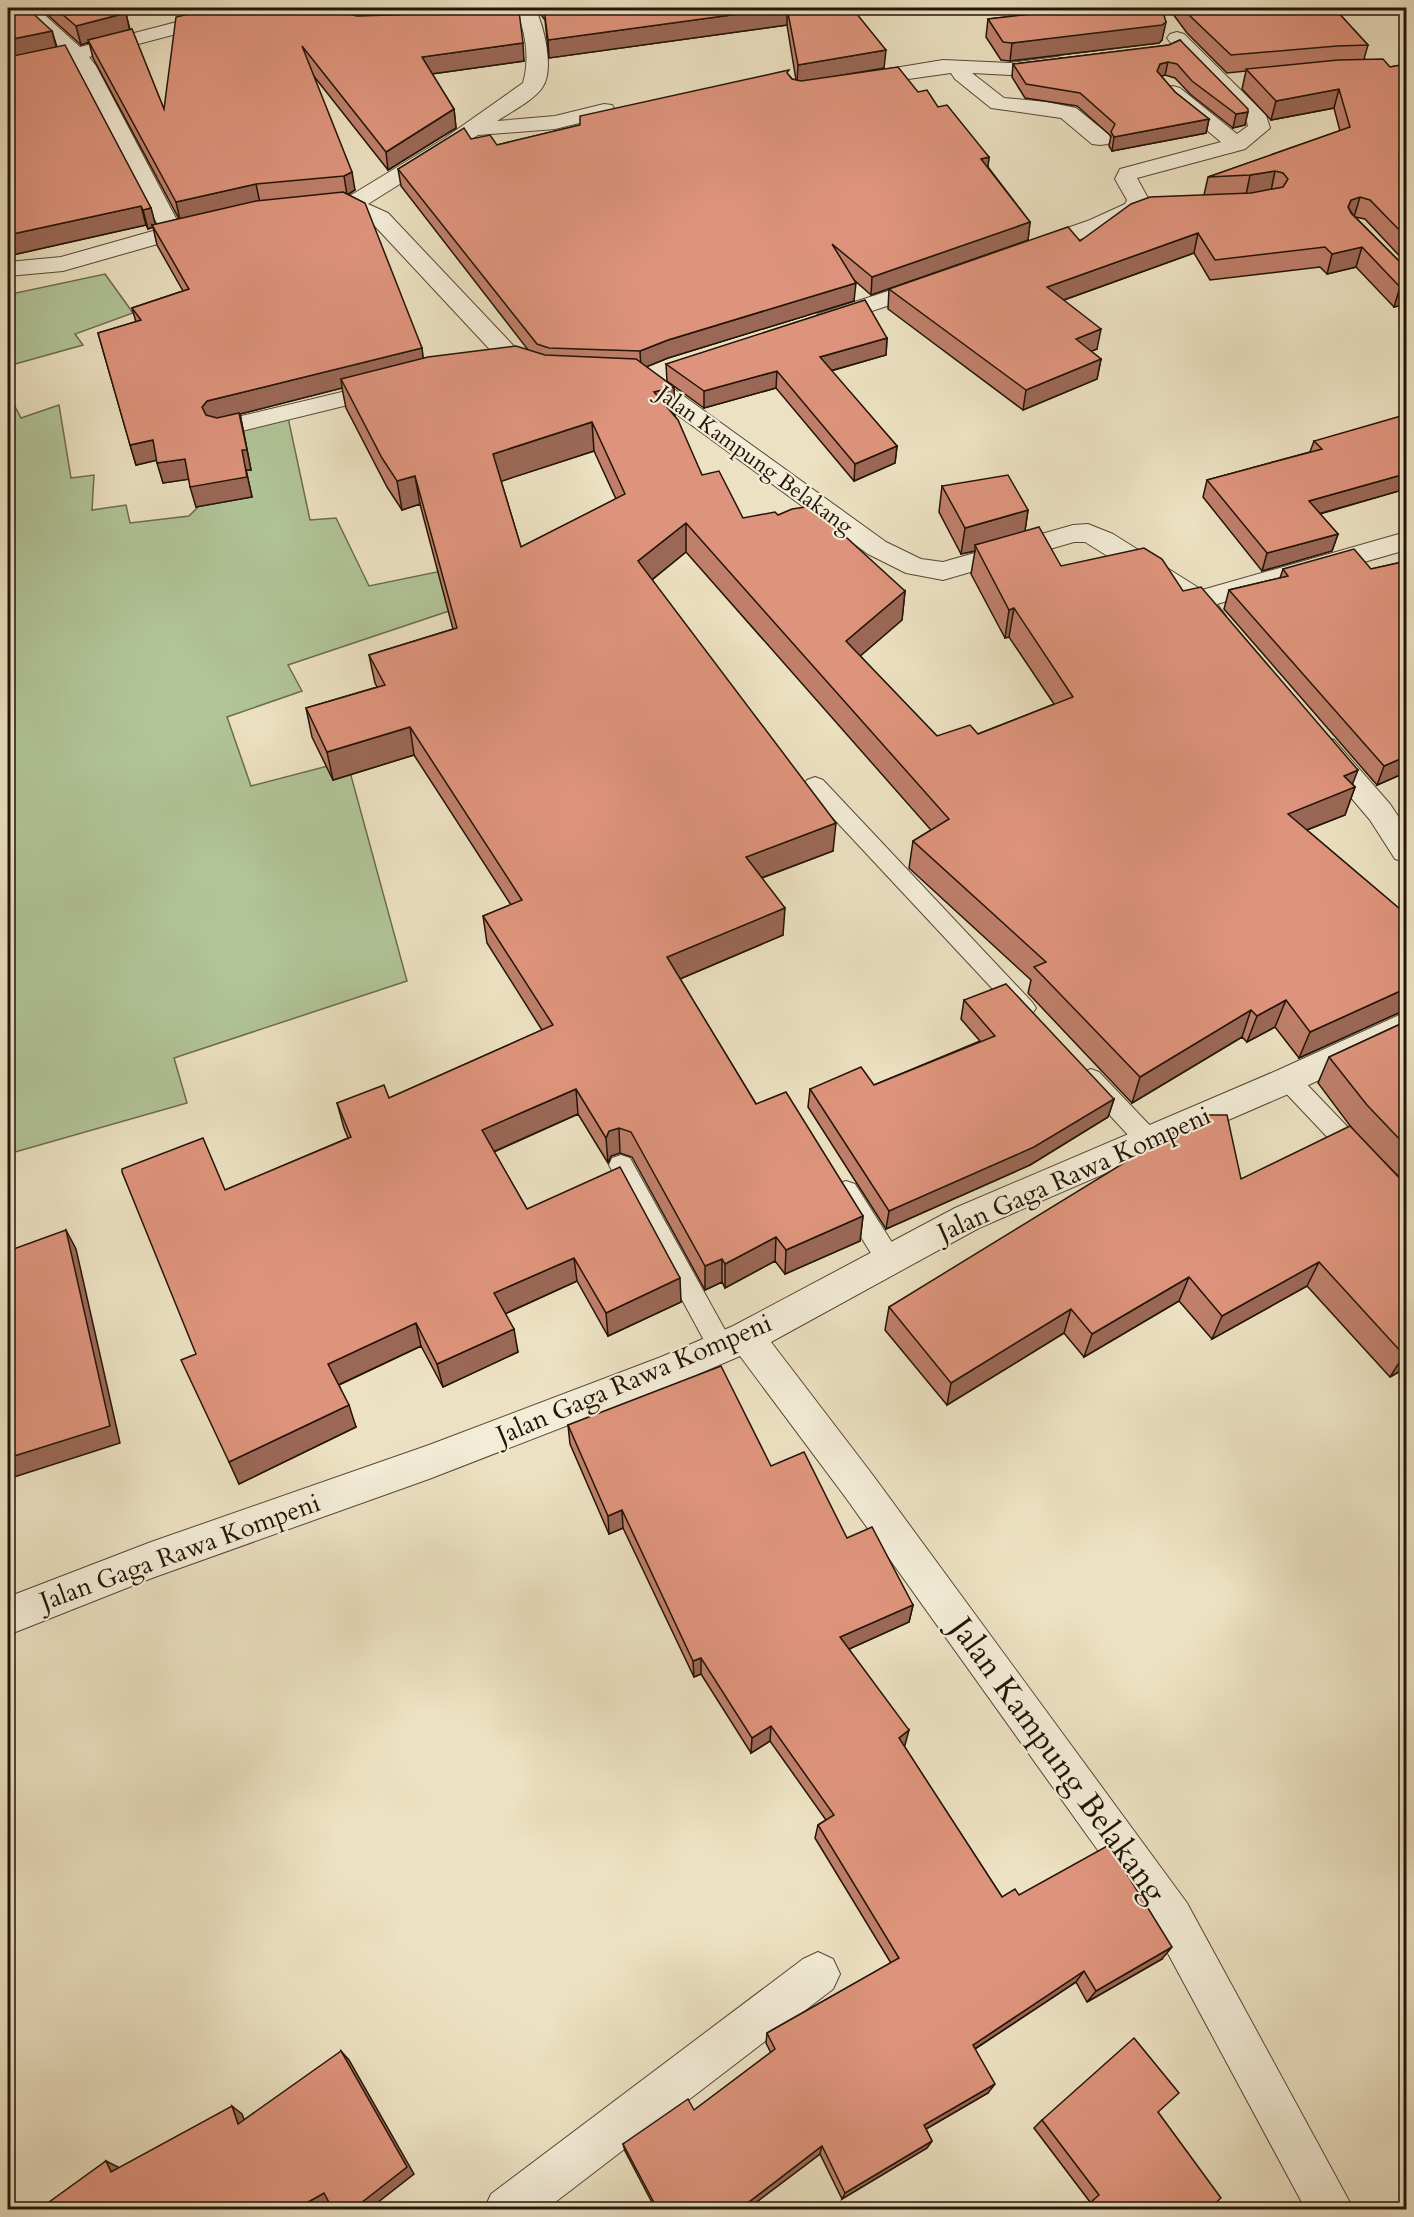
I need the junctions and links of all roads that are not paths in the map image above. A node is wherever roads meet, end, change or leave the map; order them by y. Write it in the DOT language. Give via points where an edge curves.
graph roads {
  1 [pos="26,8"];
  2 [pos="253,8"];
  3 [pos="524,16"];
  4 [pos="1170,37"];
  5 [pos="76,54"];
  6 [pos="1076,61"];
  7 [pos="963,67"];
  8 [pos="8,69"];
  9 [pos="1166,83"];
  10 [pos="834,84"];
  11 [pos="604,110"];
  12 [pos="471,129"];
  13 [pos="1100,139"];
  14 [pos="1237,144"];
  15 [pos="352,204"];
  16 [pos="302,206"];
  17 [pos="225,219"];
  18 [pos="172,231"];
  19 [pos="1008,256"];
  20 [pos="8,269"];
  21 [pos="952,277"];
  22 [pos="803,326"];
  23 [pos="669,368"];
  24 [pos="559,376"];
  25 [pos="613,378"];
  26 [pos="644,379"];
  27 [pos="407,383"];
  28 [pos="221,428"];
  29 [pos="1407,541"];
  30 [pos="1198,600"];
  31 [pos="1228,635"];
  32 [pos="1304,724"];
  33 [pos="815,785"];
  34 [pos="1393,808"];
  35 [pos="1407,851"];
  36 [pos="1035,1020"];
  37 [pos="1407,1025"];
  38 [pos="1076,1063"];
  39 [pos="1288,1080"];
  40 [pos="1149,1141"];
  41 [pos="621,1165"];
  42 [pos="834,1172"];
  43 [pos="1407,1204"];
  44 [pos="889,1260"];
  45 [pos="733,1342"];
  46 [pos="8,1616"];
  47 [pos="818,1974"];
  48 [pos="507,2210"];
  49 [pos="1331,2210"];
  1 -- 5 [label="street"];
  2 -- 5 [label="street"];
  3 -- 12 [label="street" via="537,70 533,86"];
  4 -- 14 [label="street" via="1231,80 1259,123"];
  5 -- 8 [label="street"];
  5 -- 18 [label="street" via="86,66"];
  6 -- 7 [label="street" via="1010,69"];
  7 -- 10 [label="street" via="943,66"];
  7 -- 13 [label="street" via="962,75 998,104 1068,113"];
  9 -- 14 [label="street" via="1181,100"];
  11 -- 12 [label="street" via="556,124"];
  12 -- 15 [label="street"];
  14 -- 19 [label="street" via="1128,174 1126,179 1146,208"];
  15 -- 16 [label="street"];
  15 -- 24 [label="street" via="380,218 497,358"];
  17 -- 18 [label="street"];
  18 -- 20 [label="street" via="63,264"];
  21 -- 22 [label="street"];
  23 -- 26 [label="street"];
  25 -- 26 [label="street, Jalan Kampung Belakang"];
  26 -- 30 [label="street, Jalan Kampung Belakang" via="877,548 915,567 943,571 1088,533"];
  27 -- 28 [label="street"];
  29 -- 30 [label="street"];
  30 -- 31 [label="street, Jalan Kampung Belakang"];
  32 -- 34 [label="street"];
  33 -- 36 [label="lane"];
  34 -- 35 [label="street"];
  37 -- 39 [label="street, Jalan Gaga Rawa Kompeni"];
  38 -- 40 [label="lane"];
  39 -- 40 [label="street, Jalan Gaga Rawa Kompeni"];
  39 -- 43 [label="lane"];
  40 -- 44 [label="street, Jalan Gaga Rawa Kompeni" via="967,1218"];
  41 -- 45 [label="lane"];
  42 -- 44 [label="lane"];
  44 -- 45 [label="street, Jalan Gaga Rawa Kompeni"];
  45 -- 46 [label="street, Jalan Gaga Rawa Kompeni" via="429,1462 152,1560"];
  45 -- 49 [label="street, Jalan Kampung Belakang" via="859,1486 1172,1918"];
  47 -- 48 [label="street"];
}
